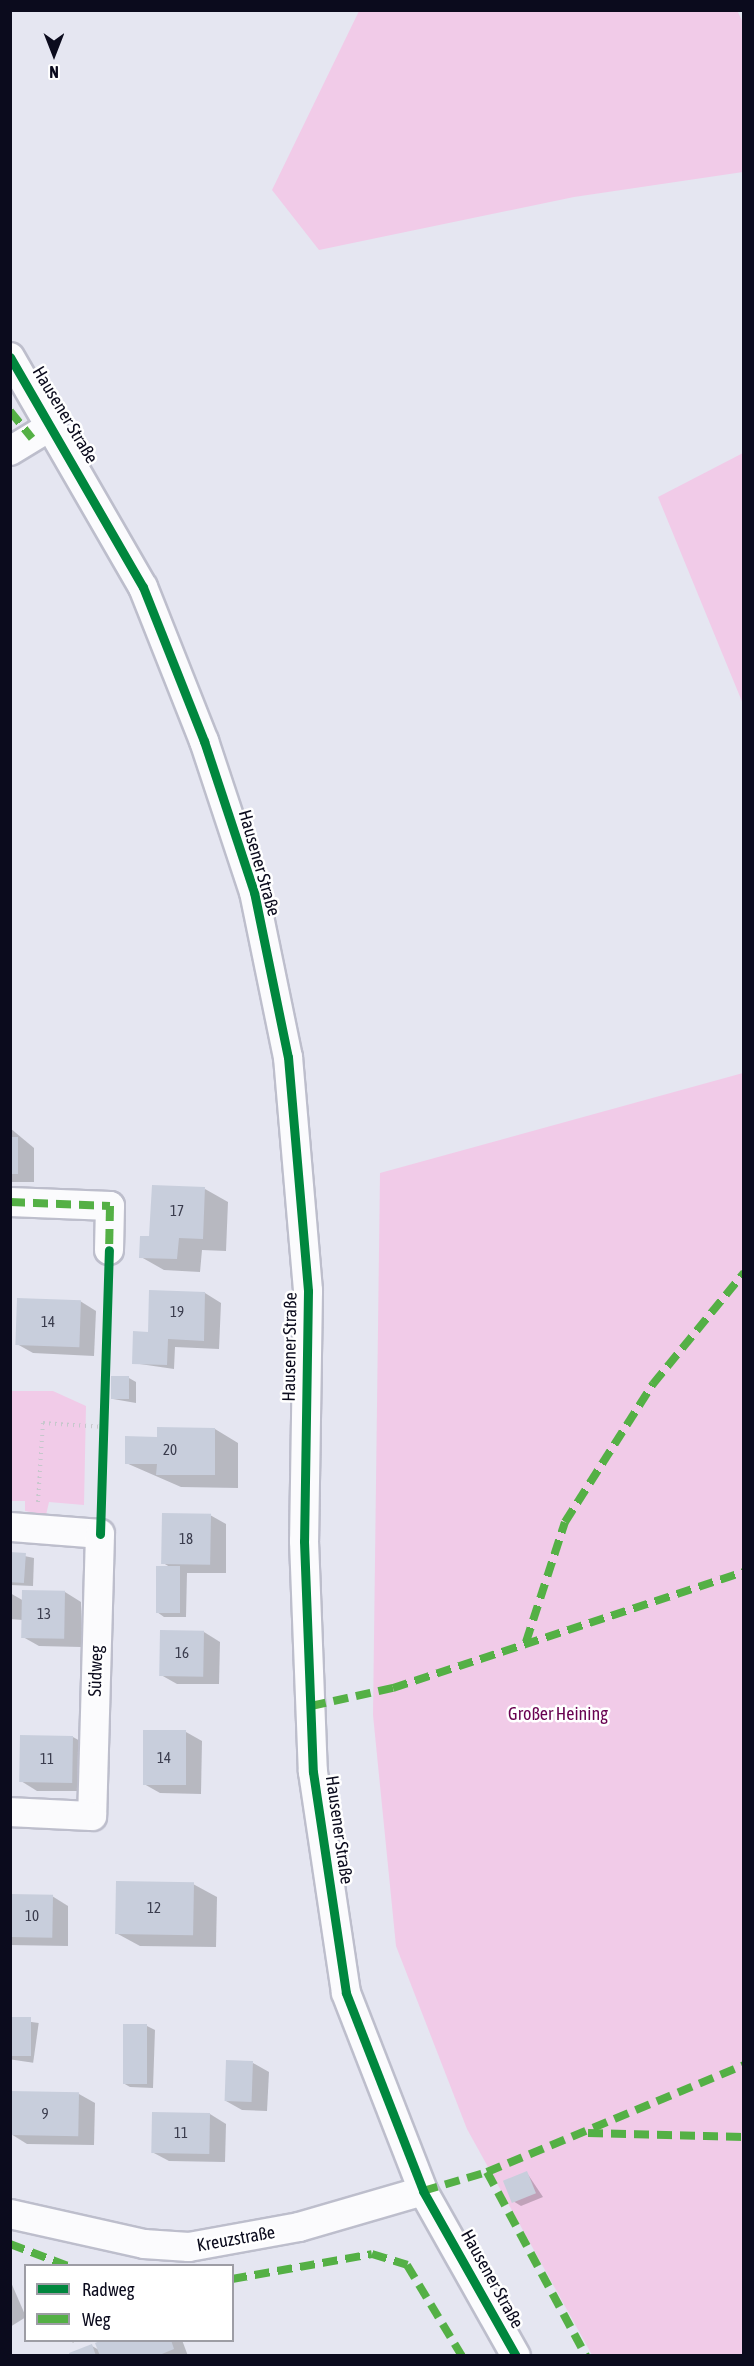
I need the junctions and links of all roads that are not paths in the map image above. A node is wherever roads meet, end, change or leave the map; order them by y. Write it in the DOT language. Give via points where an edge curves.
graph roads {
  1 [pos="10,357"];
  2 [pos="53,425"];
  3 [pos="10,451"];
  4 [pos="10,1202"];
  5 [pos="109,1250"];
  6 [pos="24,1528"];
  7 [pos="10,1812"];
  8 [pos="423,2191"];
  9 [pos="10,2214"];
  10 [pos="516,2355"];
  1 -- 2 [label="street, Hausener Straße"];
  2 -- 3 [label="street"];
  2 -- 8 [label="street, Hausener Straße" via="143,586 204,741 259,914 288,1057 308,1291 304,1541 313,1772 346,1993"];
  4 -- 5 [label="street" via="110,1206"];
  6 -- 7 [label="street, Südweg" via="100,1534 92,1816"];
  8 -- 9 [label="street, Kreuzstraße" via="299,2227 189,2247 144,2244"];
  8 -- 10 [label="street, Hausener Straße"];
}
